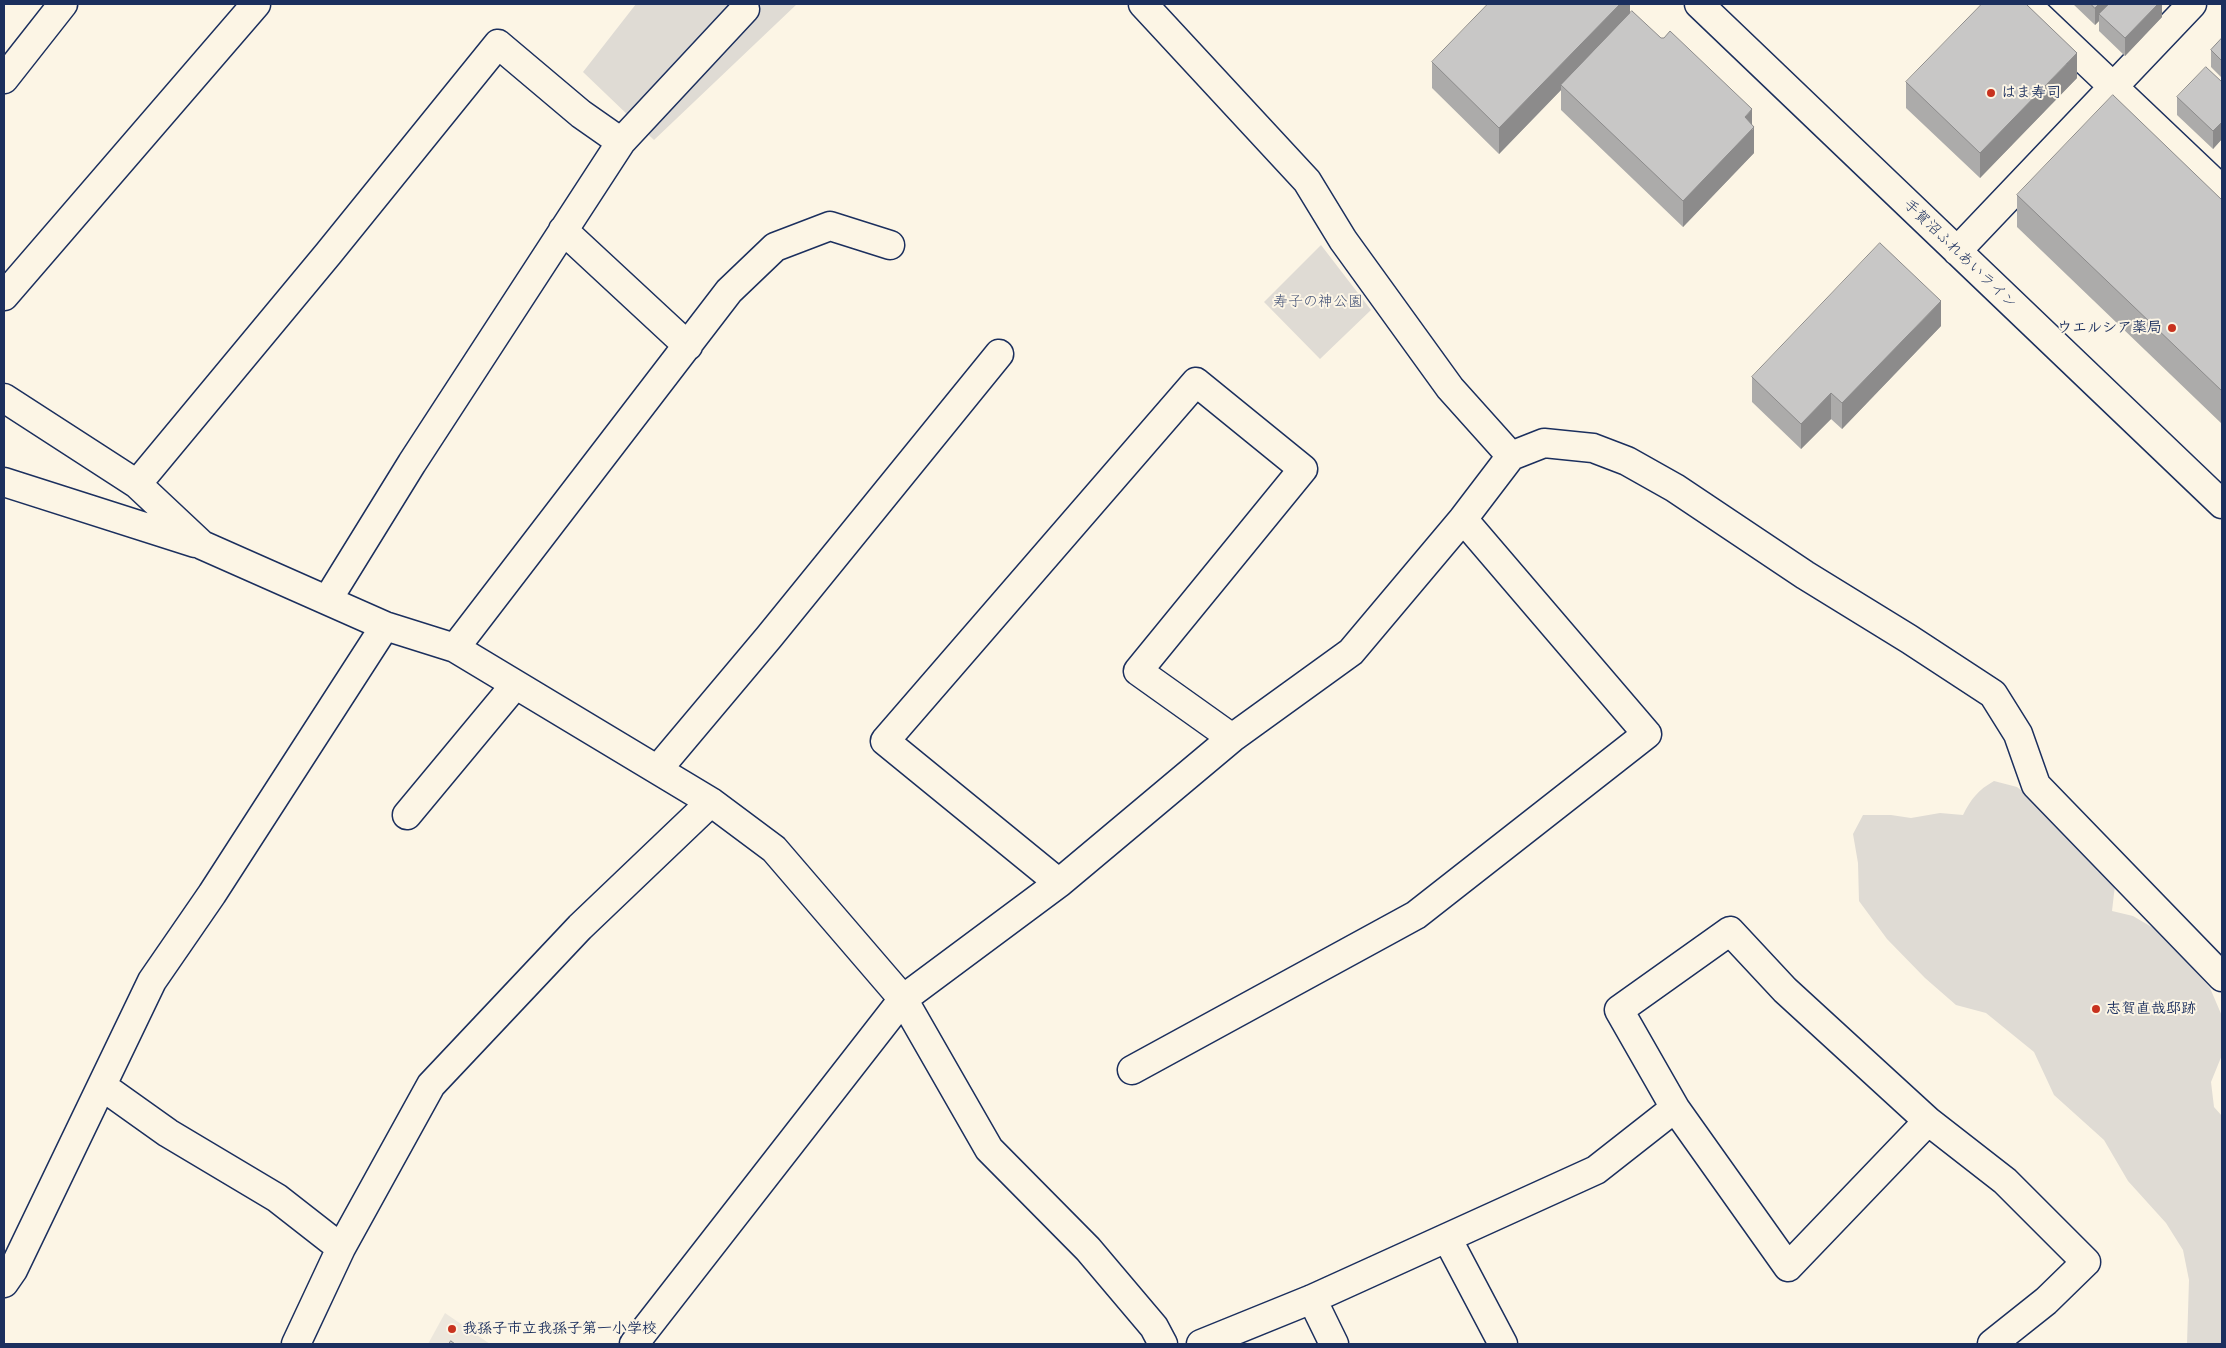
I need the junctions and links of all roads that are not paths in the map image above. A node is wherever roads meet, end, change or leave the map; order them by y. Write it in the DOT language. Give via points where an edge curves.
graph roads {
  1 [pos="63,4"];
  2 [pos="256,4"];
  3 [pos="1143,4"];
  4 [pos="1699,4"];
  5 [pos="2026,4"];
  6 [pos="2192,4"];
  7 [pos="745,9"];
  8 [pos="4,79"];
  9 [pos="2113,86"];
  10 [pos="622,142"];
  11 [pos="2222,190"];
  12 [pos="563,230"];
  13 [pos="890,245"];
  14 [pos="1957,251"];
  15 [pos="4,296"];
  16 [pos="688,346"];
  17 [pos="1000,354"];
  18 [pos="4,398"];
  19 [pos="1511,456"];
  20 [pos="4,482"];
  21 [pos="137,484"];
  22 [pos="2222,504"];
  23 [pos="1463,519"];
  24 [pos="202,544"];
  25 [pos="328,599"];
  26 [pos="385,626"];
  27 [pos="455,648"];
  28 [pos="515,685"];
  29 [pos="1232,738"];
  30 [pos="658,769"];
  31 [pos="711,802"];
  32 [pos="407,815"];
  33 [pos="1059,883"];
  34 [pos="2222,977"];
  35 [pos="903,999"];
  36 [pos="1132,1070"];
  37 [pos="102,1086"];
  38 [pos="1675,1108"];
  39 [pos="1928,1122"];
  40 [pos="1447,1238"];
  41 [pos="341,1248"];
  42 [pos="4,1283"];
  43 [pos="1312,1299"];
  44 [pos="1152,1338"];
  45 [pos="296,1344"];
  46 [pos="634,1344"];
  47 [pos="1201,1344"];
  48 [pos="1334,1344"];
  49 [pos="1503,1344"];
  50 [pos="1992,1344"];
  1 -- 8 [label="street"];
  2 -- 15 [label="street"];
  3 -- 19 [label="street" via="1307,181 1344,240 1450,388"];
  4 -- 14 [label="street, 手賀沼ふれあいライン"];
  5 -- 9 [label="street"];
  6 -- 9 [label="street"];
  7 -- 10 [label="street"];
  9 -- 11 [label="street"];
  9 -- 14 [label="street"];
  10 -- 12 [label="street"];
  10 -- 21 [label="street" via="581,114 498,44"];
  12 -- 16 [label="street"];
  12 -- 25 [label="street"];
  13 -- 16 [label="street" via="830,226 775,247 729,291"];
  14 -- 22 [label="street, 手賀沼ふれあいライン"];
  16 -- 27 [label="street"];
  17 -- 30 [label="street"];
  18 -- 21 [label="street"];
  19 -- 23 [label="street"];
  19 -- 34 [label="street" via="1544,443 1593,448 1627,461 1675,488 1805,576 1993,694 2018,734 2036,785"];
  20 -- 24 [label="street"];
  21 -- 24 [label="street"];
  23 -- 29 [label="street" via="1351,652"];
  23 -- 36 [label="street" via="1647,734 1416,915"];
  24 -- 25 [label="street"];
  25 -- 26 [label="street"];
  26 -- 27 [label="street"];
  26 -- 37 [label="street" via="152,982"];
  27 -- 28 [label="street"];
  28 -- 30 [label="street"];
  28 -- 32 [label="street"];
  29 -- 33 [label="street"];
  29 -- 33 [label="street" via="1138,672 1302,469 1196,382 885,741"];
  30 -- 31 [label="street"];
  31 -- 35 [label="street" via="774,849"];
  31 -- 41 [label="street" via="580,927 431,1085"];
  33 -- 35 [label="street"];
  35 -- 44 [label="street" via="989,1149 1088,1249"];
  35 -- 46 [label="street"];
  37 -- 41 [label="street" via="168,1133 277,1198"];
  37 -- 42 [label="street"];
  38 -- 39 [label="street" via="1788,1268"];
  38 -- 39 [label="street" via="1619,1010 1730,931 1785,990"];
  38 -- 40 [label="street" via="1596,1170"];
  39 -- 50 [label="street" via="2005,1182 2086,1262 2046,1301"];
  40 -- 43 [label="street"];
  40 -- 49 [label="street"];
  41 -- 45 [label="street"];
  43 -- 47 [label="street"];
  43 -- 48 [label="street"];
}
